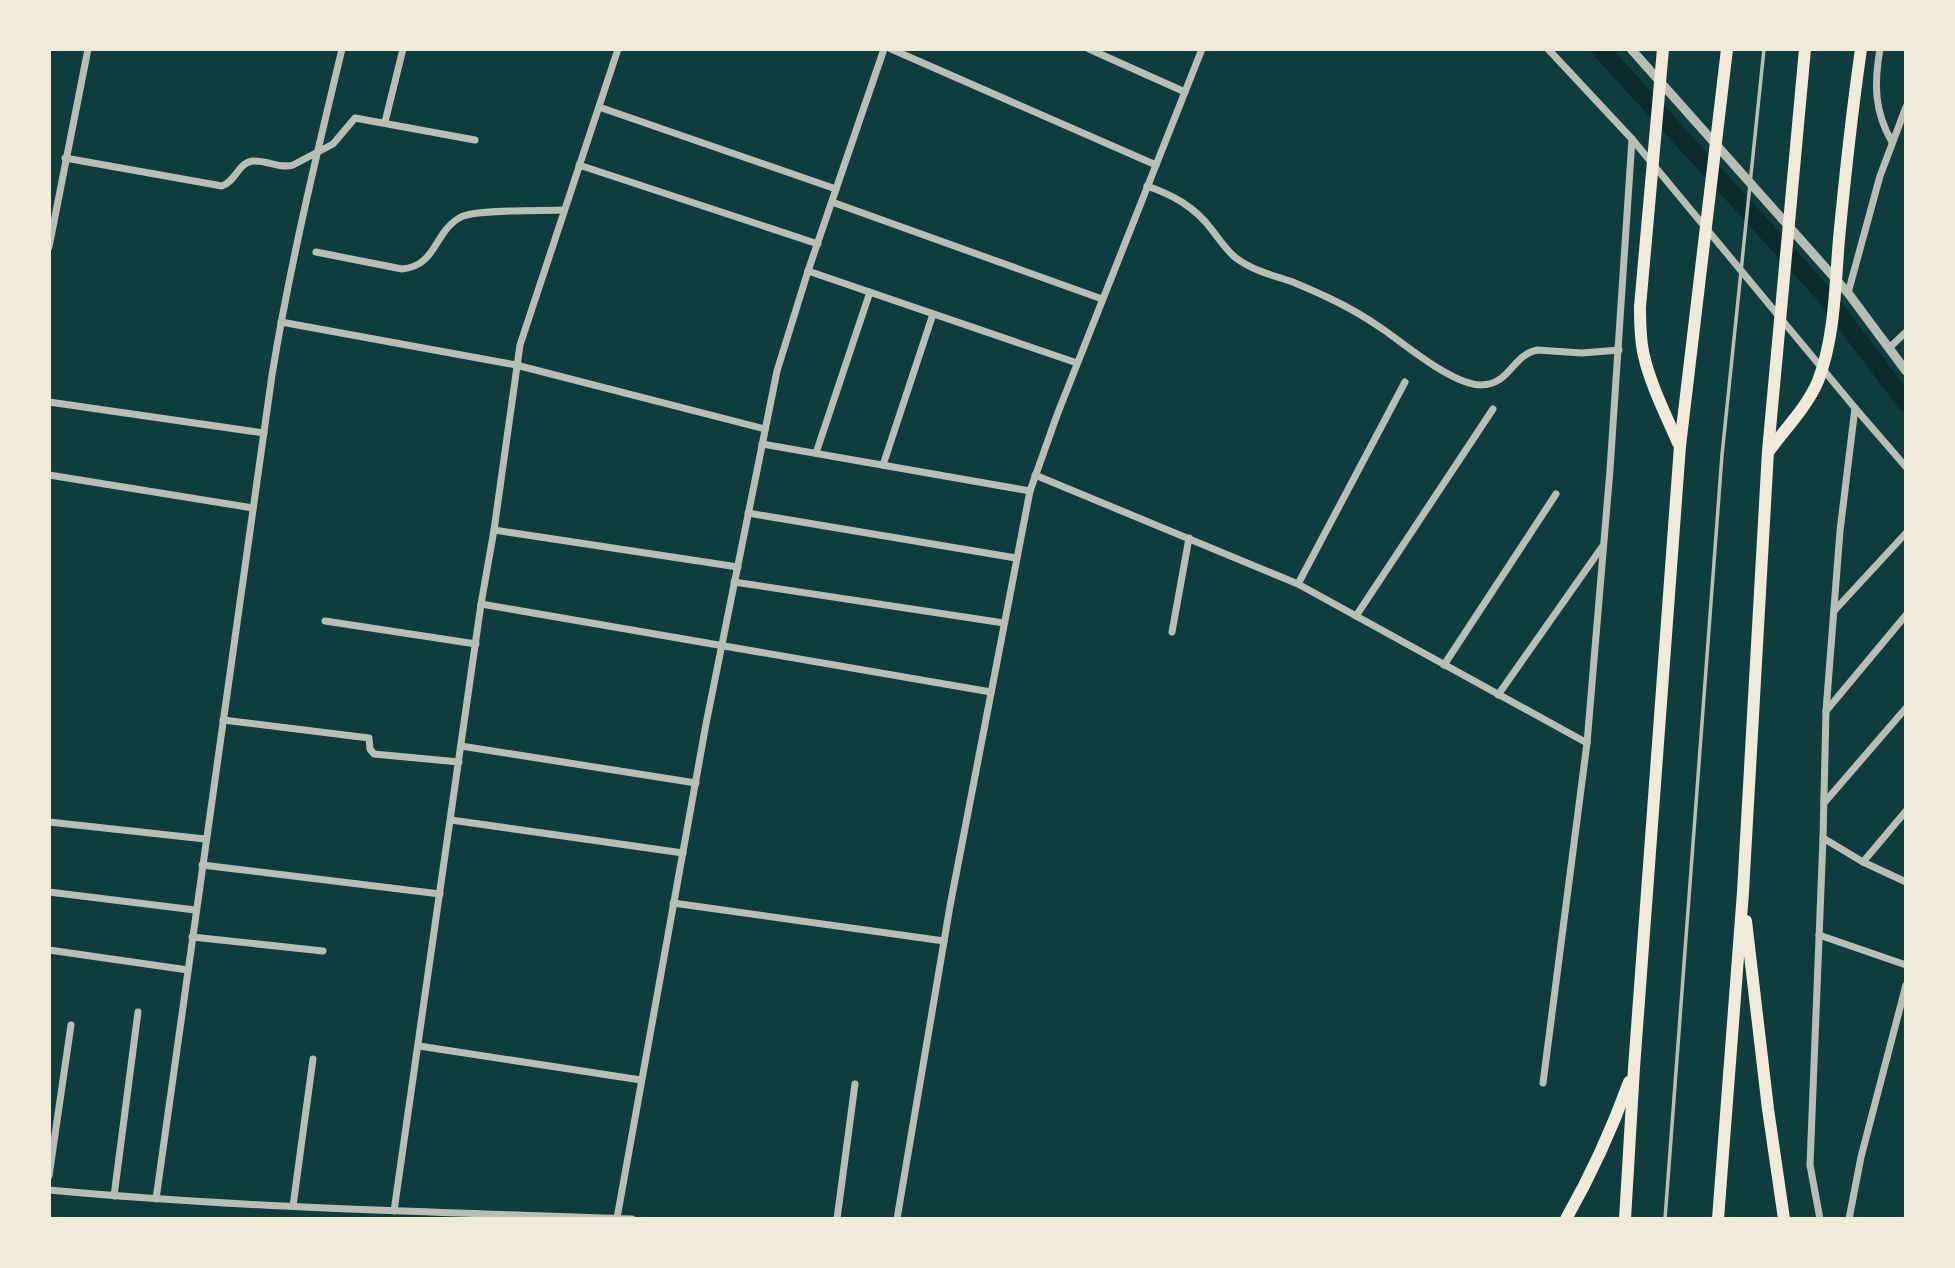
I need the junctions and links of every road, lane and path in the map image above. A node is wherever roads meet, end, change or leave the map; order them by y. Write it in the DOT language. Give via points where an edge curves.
graph roads {
  1 [pos="88,49"];
  2 [pos="341,49"];
  3 [pos="403,49"];
  4 [pos="618,49"];
  5 [pos="884,49"];
  6 [pos="891,49"];
  7 [pos="1089,49"];
  8 [pos="1202,49"];
  9 [pos="1548,49"];
  10 [pos="1631,49"];
  11 [pos="1663,49"];
  12 [pos="1727,49"];
  13 [pos="1764,49"];
  14 [pos="1805,49"];
  15 [pos="1861,49"];
  16 [pos="1880,49"];
  17 [pos="1185,92"];
  18 [pos="599,107"];
  19 [pos="1906,107"];
  20 [pos="385,122"];
  21 [pos="1903,125"];
  22 [pos="1632,139"];
  23 [pos="475,140"];
  24 [pos="1892,142"];
  25 [pos="317,151"];
  26 [pos="65,158"];
  27 [pos="579,165"];
  28 [pos="1156,165"];
  29 [pos="1147,187"];
  30 [pos="836,189"];
  31 [pos="832,202"];
  32 [pos="564,210"];
  33 [pos="818,244"];
  34 [pos="49,247"];
  35 [pos="316,252"];
  36 [pos="808,271"];
  37 [pos="870,292"];
  38 [pos="1848,293"];
  39 [pos="1102,299"];
  40 [pos="933,314"];
  41 [pos="281,322"];
  42 [pos="1906,332"];
  43 [pos="1889,348"];
  44 [pos="1619,350"];
  45 [pos="1077,363"];
  46 [pos="516,365"];
  47 [pos="1906,371"];
  48 [pos="1405,382"];
  49 [pos="49,402"];
  50 [pos="1855,408"];
  51 [pos="1493,409"];
  52 [pos="765,429"];
  53 [pos="264,433"];
  54 [pos="762,444"];
  55 [pos="1679,446"];
  56 [pos="1769,451"];
  57 [pos="816,453"];
  58 [pos="883,465"];
  59 [pos="1906,467"];
  60 [pos="49,475"];
  61 [pos="1035,475"];
  62 [pos="1030,491"];
  63 [pos="1556,494"];
  64 [pos="253,508"];
  65 [pos="748,513"];
  66 [pos="494,530"];
  67 [pos="1906,533"];
  68 [pos="1189,538"];
  69 [pos="1604,544"];
  70 [pos="1016,558"];
  71 [pos="737,567"];
  72 [pos="734,582"];
  73 [pos="1298,584"];
  74 [pos="481,604"];
  75 [pos="1834,611"];
  76 [pos="1906,615"];
  77 [pos="1356,616"];
  78 [pos="325,621"];
  79 [pos="1004,624"];
  80 [pos="1172,632"];
  81 [pos="476,644"];
  82 [pos="722,646"];
  83 [pos="1444,665"];
  84 [pos="990,692"];
  85 [pos="1498,695"];
  86 [pos="1906,708"];
  87 [pos="1826,711"];
  88 [pos="223,720"];
  89 [pos="1587,743"];
  90 [pos="461,746"];
  91 [pos="459,762"];
  92 [pos="696,783"];
  93 [pos="1824,804"];
  94 [pos="1906,811"];
  95 [pos="451,820"];
  96 [pos="49,822"];
  97 [pos="1823,838"];
  98 [pos="205,839"];
  99 [pos="683,853"];
  100 [pos="1863,862"];
  101 [pos="202,865"];
  102 [pos="1906,882"];
  103 [pos="49,892"];
  104 [pos="1743,892"];
  105 [pos="440,894"];
  106 [pos="673,903"];
  107 [pos="195,910"];
  108 [pos="1819,935"];
  109 [pos="192,937"];
  110 [pos="944,940"];
  111 [pos="49,950"];
  112 [pos="323,951"];
  113 [pos="1906,965"];
  114 [pos="188,970"];
  115 [pos="1906,985"];
  116 [pos="138,1012"];
  117 [pos="71,1025"];
  118 [pos="419,1046"];
  119 [pos="313,1059"];
  120 [pos="1634,1068"];
  121 [pos="641,1080"];
  122 [pos="1543,1083"];
  123 [pos="855,1084"];
  124 [pos="49,1176"];
  125 [pos="49,1190"];
  126 [pos="114,1196"];
  127 [pos="156,1199"];
  128 [pos="293,1206"];
  129 [pos="394,1211"];
  130 [pos="617,1219"];
  131 [pos="632,1219"];
  132 [pos="837,1219"];
  133 [pos="897,1219"];
  134 [pos="1566,1219"];
  135 [pos="1625,1219"];
  136 [pos="1665,1219"];
  137 [pos="1718,1219"];
  138 [pos="1784,1219"];
  139 [pos="1820,1219"];
  140 [pos="1849,1219"];
  1 -- 26 [label="street"];
  2 -- 25 [label="street"];
  3 -- 20 [label="street"];
  4 -- 18 [label="street"];
  5 -- 30 [label="street"];
  6 -- 28 [label="street"];
  7 -- 17 [label="street"];
  8 -- 17 [label="street"];
  9 -- 22 [label="street"];
  10 -- 38 [label="street"];
  11 -- 55 [label="highway" via="1640,334 1651,379"];
  12 -- 55 [label="highway"];
  13 -- 136 [label="lane" via="1722,455"];
  14 -- 56 [label="highway"];
  15 -- 56 [label="highway" via="1826,355 1807,401"];
  16 -- 24 [label="street" via="1875,97"];
  17 -- 28 [label="street"];
  18 -- 27 [label="street"];
  18 -- 30 [label="street"];
  19 -- 21 [label="street"];
  20 -- 23 [label="street"];
  20 -- 25 [label="street" via="355,118 339,139"];
  21 -- 24 [label="street"];
  22 -- 44 [label="street"];
  22 -- 50 [label="street"];
  24 -- 38 [label="street"];
  25 -- 26 [label="street" via="288,167 249,162 228,184 216,187"];
  25 -- 41 [label="street"];
  26 -- 34 [label="street"];
  27 -- 32 [label="street"];
  27 -- 33 [label="street"];
  28 -- 29 [label="street"];
  29 -- 39 [label="street"];
  29 -- 44 [label="street" via="1184,202 1227,250 1247,265 1350,309 1470,384 1499,381 1524,355 1537,350"];
  30 -- 31 [label="street"];
  31 -- 33 [label="street"];
  31 -- 39 [label="street"];
  32 -- 35 [label="street" via="466,214 452,223 429,256 412,268"];
  32 -- 46 [label="street"];
  33 -- 36 [label="street"];
  36 -- 37 [label="street"];
  36 -- 52 [label="street" via="777,371"];
  37 -- 40 [label="street"];
  37 -- 57 [label="street"];
  38 -- 43 [label="street"];
  39 -- 45 [label="street"];
  40 -- 45 [label="street"];
  40 -- 58 [label="street"];
  41 -- 46 [label="street"];
  41 -- 53 [label="street"];
  42 -- 43 [label="street"];
  43 -- 47 [label="street"];
  44 -- 69 [label="street"];
  45 -- 61 [label="street"];
  46 -- 52 [label="street"];
  46 -- 66 [label="street"];
  48 -- 73 [label="street"];
  49 -- 53 [label="street"];
  50 -- 59 [label="street"];
  50 -- 75 [label="street"];
  51 -- 77 [label="street"];
  52 -- 54 [label="street"];
  53 -- 64 [label="street"];
  54 -- 57 [label="street"];
  54 -- 65 [label="street"];
  55 -- 120 [label="highway"];
  56 -- 104 [label="highway"];
  57 -- 58 [label="street"];
  58 -- 62 [label="street"];
  60 -- 64 [label="street"];
  61 -- 62 [label="street"];
  61 -- 68 [label="street"];
  62 -- 70 [label="street"];
  63 -- 83 [label="street"];
  64 -- 88 [label="street"];
  65 -- 70 [label="street"];
  65 -- 71 [label="street"];
  66 -- 71 [label="street"];
  66 -- 74 [label="street"];
  67 -- 75 [label="street"];
  68 -- 73 [label="street"];
  68 -- 80 [label="street"];
  69 -- 85 [label="street"];
  69 -- 89 [label="street"];
  70 -- 79 [label="street"];
  71 -- 72 [label="street"];
  72 -- 79 [label="street"];
  72 -- 82 [label="street"];
  73 -- 77 [label="street"];
  74 -- 81 [label="street"];
  74 -- 82 [label="street"];
  75 -- 87 [label="street"];
  76 -- 87 [label="street"];
  77 -- 83 [label="street"];
  78 -- 81 [label="street"];
  79 -- 84 [label="street"];
  81 -- 90 [label="street"];
  82 -- 84 [label="street"];
  82 -- 92 [label="street"];
  83 -- 85 [label="street"];
  84 -- 110 [label="street"];
  85 -- 89 [label="street"];
  86 -- 93 [label="street"];
  87 -- 93 [label="street"];
  88 -- 91 [label="street" via="369,738 374,754"];
  88 -- 98 [label="street"];
  89 -- 122 [label="street"];
  90 -- 91 [label="street"];
  90 -- 92 [label="street"];
  91 -- 95 [label="street"];
  92 -- 99 [label="street"];
  93 -- 97 [label="street"];
  94 -- 100 [label="street"];
  95 -- 99 [label="street"];
  95 -- 105 [label="street"];
  96 -- 98 [label="street"];
  97 -- 100 [label="street"];
  97 -- 108 [label="street"];
  98 -- 101 [label="street"];
  99 -- 106 [label="street"];
  100 -- 102 [label="street"];
  101 -- 105 [label="street"];
  101 -- 107 [label="street"];
  103 -- 107 [label="street"];
  104 -- 137 [label="highway"];
  104 -- 138 [label="highway"];
  105 -- 118 [label="street"];
  106 -- 110 [label="street"];
  106 -- 121 [label="street"];
  107 -- 109 [label="street"];
  108 -- 113 [label="street"];
  108 -- 139 [label="street" via="1810,1165"];
  109 -- 112 [label="street"];
  109 -- 114 [label="street"];
  110 -- 133 [label="street"];
  111 -- 114 [label="street"];
  114 -- 127 [label="street"];
  115 -- 140 [label="street"];
  116 -- 126 [label="street"];
  117 -- 124 [label="street"];
  118 -- 121 [label="street"];
  118 -- 129 [label="street"];
  119 -- 128 [label="street"];
  120 -- 134 [label="highway" via="1610,1130"];
  120 -- 135 [label="highway"];
  121 -- 130 [label="street"];
  123 -- 132 [label="street"];
  125 -- 126 [label="street"];
  126 -- 127 [label="street"];
  127 -- 128 [label="street"];
  128 -- 129 [label="street"];
  129 -- 130 [label="street"];
  130 -- 131 [label="street"];
}
